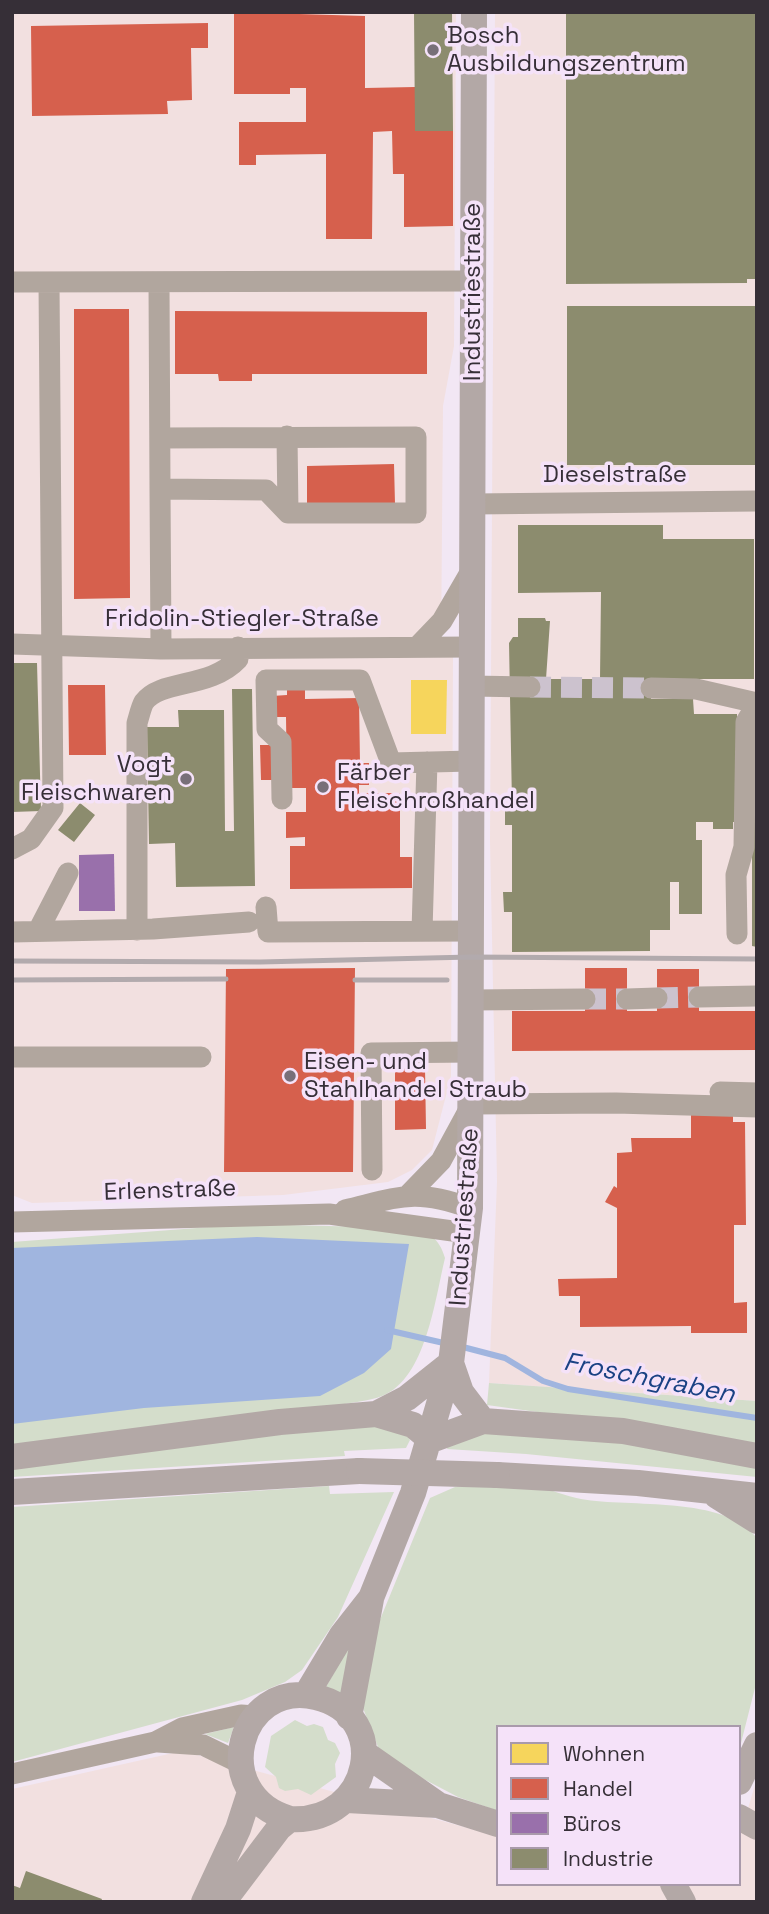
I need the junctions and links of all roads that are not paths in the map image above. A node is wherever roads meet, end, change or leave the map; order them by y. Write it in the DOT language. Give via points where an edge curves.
graph roads {
  1 [pos="474,12"];
  2 [pos="472,281"];
  3 [pos="12,282"];
  4 [pos="49,282"];
  5 [pos="159,282"];
  6 [pos="287,436"];
  7 [pos="160,438"];
  8 [pos="159,489"];
  9 [pos="757,501"];
  10 [pos="473,504"];
  11 [pos="288,513"];
  12 [pos="471,571"];
  13 [pos="51,643"];
  14 [pos="12,644"];
  15 [pos="419,645"];
  16 [pos="238,646"];
  17 [pos="472,648"];
  18 [pos="161,649"];
  19 [pos="471,686"];
  20 [pos="530,687"];
  21 [pos="651,688"];
  22 [pos="757,703"];
  23 [pos="471,761"];
  24 [pos="427,762"];
  25 [pos="282,799"];
  26 [pos="12,849"];
  27 [pos="68,873"];
  28 [pos="266,907"];
  29 [pos="250,922"];
  30 [pos="137,930"];
  31 [pos="38,931"];
  32 [pos="422,931"];
  33 [pos="471,931"];
  34 [pos="12,932"];
  35 [pos="737,934"];
  36 [pos="757,996"];
  37 [pos="699,997"];
  38 [pos="657,998"];
  39 [pos="585,999"];
  40 [pos="627,999"];
  41 [pos="472,1000"];
  42 [pos="472,1052"];
  43 [pos="12,1057"];
  44 [pos="201,1058"];
  45 [pos="757,1093"];
  46 [pos="472,1096"];
  47 [pos="757,1107"];
  48 [pos="372,1170"];
  49 [pos="410,1194"];
  50 [pos="329,1213"];
  51 [pos="468,1221"];
  52 [pos="12,1222"];
  53 [pos="451,1363"];
  54 [pos="376,1414"];
  55 [pos="483,1421"];
  56 [pos="431,1440"];
  57 [pos="12,1457"];
  58 [pos="757,1457"];
  59 [pos="707,1490"];
  60 [pos="12,1492"];
  61 [pos="757,1496"];
  62 [pos="757,1521"];
  63 [pos="371,1598"];
  64 [pos="306,1695"];
  65 [pos="256,1716"];
  66 [pos="349,1717"];
  67 [pos="155,1742"];
  68 [pos="757,1745"];
  69 [pos="364,1753"];
  70 [pos="240,1763"];
  71 [pos="12,1774"];
  72 [pos="741,1778"];
  73 [pos="250,1792"];
  74 [pos="347,1800"];
  75 [pos="438,1805"];
  76 [pos="741,1818"];
  77 [pos="290,1819"];
  78 [pos="496,1823"];
  79 [pos="757,1827"];
  80 [pos="674,1886"];
  81 [pos="204,1902"];
  82 [pos="223,1902"];
  83 [pos="683,1902"];
  1 -- 2 [label="main road, Industriestraße"];
  2 -- 5 [label="street"];
  2 -- 10 [label="main road, Industriestraße"];
  3 -- 4 [label="street"];
  4 -- 5 [label="street"];
  4 -- 13 [label="street"];
  5 -- 7 [label="street"];
  6 -- 7 [label="street"];
  6 -- 11 [label="street"];
  6 -- 11 [label="street" via="416,437 416,513"];
  7 -- 8 [label="street"];
  8 -- 11 [label="street" via="267,490"];
  8 -- 18 [label="street"];
  9 -- 10 [label="street, Dieselstraße"];
  10 -- 12 [label="main road, Industriestraße"];
  12 -- 15 [label="street, Industriestraße" via="442,621"];
  12 -- 17 [label="main road, Industriestraße"];
  13 -- 14 [label="street, Fridolin-Stiegler-Straße"];
  13 -- 18 [label="street, Fridolin-Stiegler-Straße"];
  13 -- 26 [label="street" via="53,808 31,839"];
  15 -- 16 [label="street, Fridolin-Stiegler-Straße"];
  15 -- 17 [label="street, Fridolin-Stiegler-Straße"];
  16 -- 18 [label="street, Fridolin-Stiegler-Straße"];
  16 -- 30 [label="street" via="238,659 228,670 211,679 159,691 144,702 137,723"];
  17 -- 19 [label="main road, Industriestraße"];
  19 -- 20 [label="street"];
  19 -- 23 [label="main road, Industriestraße"];
  21 -- 22 [label="street" via="696,689"];
  22 -- 35 [label="street" via="746,722 744,847 736,874"];
  23 -- 24 [label="street"];
  23 -- 33 [label="main road, Industriestraße"];
  24 -- 25 [label="street" via="391,763 360,680 266,680 267,729 281,742"];
  24 -- 32 [label="street"];
  27 -- 31 [label="street"];
  28 -- 32 [label="street" via="268,932"];
  29 -- 30 [label="street"];
  30 -- 31 [label="street"];
  31 -- 34 [label="street"];
  32 -- 33 [label="street"];
  33 -- 41 [label="main road, Industriestraße"];
  36 -- 37 [label="street"];
  38 -- 40 [label="street"];
  39 -- 41 [label="street"];
  41 -- 42 [label="main road, Industriestraße"];
  42 -- 46 [label="main road, Industriestraße"];
  42 -- 48 [label="street" via="371,1053"];
  43 -- 44 [label="street"];
  45 -- 46 [label="street"];
  46 -- 47 [label="street"];
  46 -- 49 [label="street" via="441,1161"];
  46 -- 51 [label="main road, Industriestraße"];
  49 -- 50 [label="street, Erlenstraße"];
  49 -- 51 [label="street, Erlenstraße" via="436,1196"];
  50 -- 51 [label="street, Erlenstraße"];
  50 -- 52 [label="street, Erlenstraße"];
  51 -- 53 [label="main road, Industriestraße"];
  53 -- 54 [label="main road" via="407,1398"];
  53 -- 55 [label="main road" via="461,1392"];
  53 -- 56 [label="main road, Industriestraße"];
  54 -- 56 [label="main road" via="412,1425"];
  54 -- 57 [label="main road"];
  55 -- 56 [label="main road"];
  55 -- 58 [label="main road" via="623,1431"];
  56 -- 63 [label="main road, Industriestraße"];
  59 -- 60 [label="main road, bridge" via="497,1475 359,1471"];
  59 -- 61 [label="main road"];
  59 -- 62 [label="main road"];
  63 -- 64 [label="main road"];
  63 -- 66 [label="main road"];
  64 -- 65 [label="main road" via="281,1699"];
  64 -- 66 [label="main road" via="326,1700"];
  65 -- 67 [label="street" via="182,1728"];
  65 -- 70 [label="main road" via="241,1745"];
  66 -- 69 [label="main road"];
  67 -- 70 [label="street" via="203,1745"];
  67 -- 71 [label="street"];
  68 -- 72 [label="main road"];
  69 -- 74 [label="main road" via="360,1778"];
  69 -- 75 [label="main road"];
  70 -- 73 [label="main road"];
  73 -- 77 [label="main road" via="267,1809"];
  73 -- 81 [label="main road"];
  74 -- 75 [label="main road"];
  74 -- 77 [label="main road" via="321,1816"];
  75 -- 78 [label="main road"];
  76 -- 79 [label="main road"];
  77 -- 82 [label="main road"];
  80 -- 83 [label="main road"];
}
